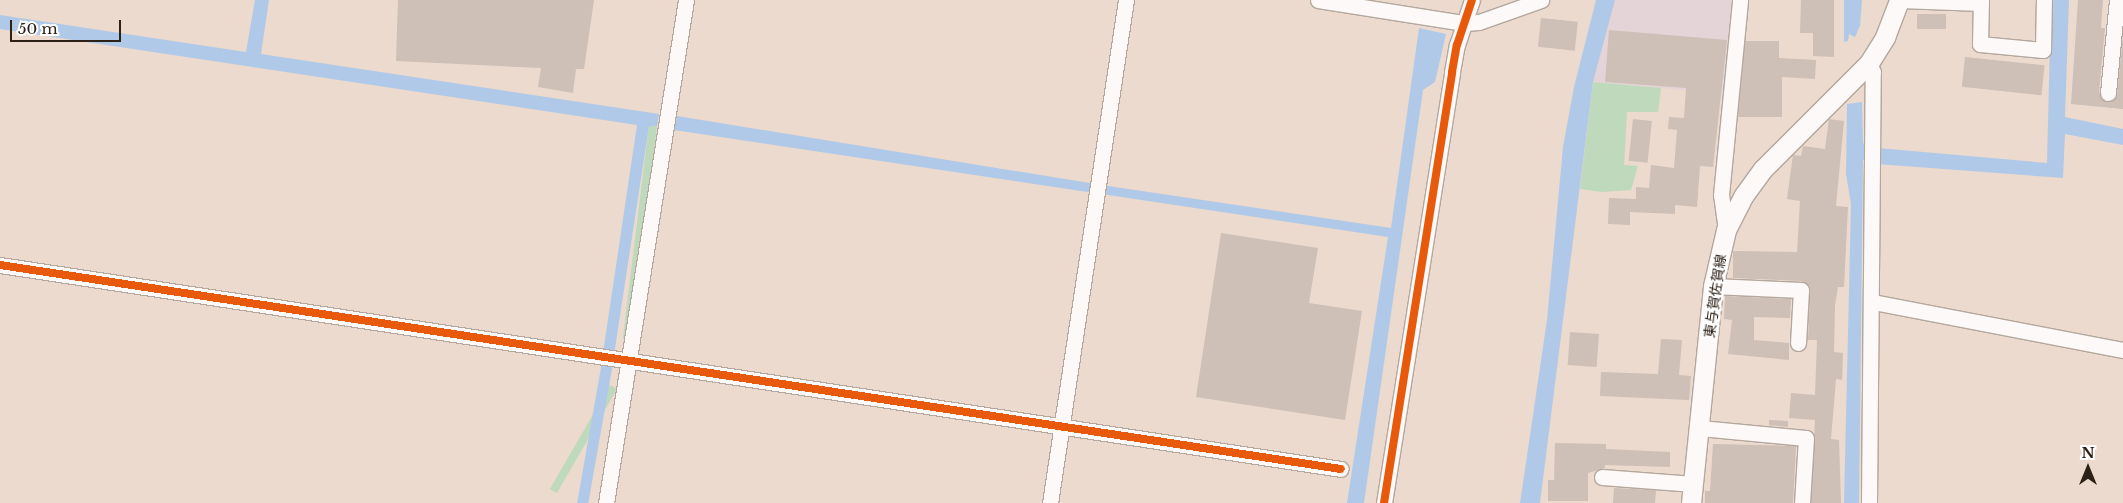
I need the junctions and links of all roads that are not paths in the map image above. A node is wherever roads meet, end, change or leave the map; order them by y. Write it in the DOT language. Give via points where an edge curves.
graph roads {
  1 [pos="686,0"];
  2 [pos="1126,0"];
  3 [pos="1318,0"];
  4 [pos="1472,0"];
  5 [pos="1541,0"];
  6 [pos="1740,0"];
  7 [pos="1898,0"];
  8 [pos="2044,0"];
  9 [pos="2116,0"];
  10 [pos="1981,1"];
  11 [pos="1464,22"];
  12 [pos="1870,64"];
  13 [pos="2108,93"];
  14 [pos="1726,230"];
  15 [pos="0,265"];
  16 [pos="1713,286"];
  17 [pos="1872,302"];
  18 [pos="1798,343"];
  19 [pos="2123,350"];
  20 [pos="615,360"];
  21 [pos="1061,428"];
  22 [pos="1700,428"];
  23 [pos="1341,469"];
  24 [pos="1602,477"];
  25 [pos="1692,494"];
  26 [pos="606,503"];
  27 [pos="1050,503"];
  28 [pos="1384,503"];
  29 [pos="1802,503"];
  30 [pos="1869,503"];
  1 -- 20 [label="street" via="664,133"];
  2 -- 21 [label="street"];
  3 -- 11 [label="street"];
  4 -- 11 [label="street"];
  5 -- 11 [label="street" via="1479,22"];
  6 -- 14 [label="street" via="1721,195"];
  7 -- 10 [label="street"];
  7 -- 12 [label="main road, 東与賀佐賀線" via="1885,37"];
  8 -- 10 [label="street" via="2042,50 1980,44"];
  9 -- 13 [label="street"];
  11 -- 28 [label="street" via="1452,72"];
  12 -- 14 [label="main road, 東与賀佐賀線" via="1763,169 1744,195"];
  12 -- 17 [label="street" via="1873,72"];
  14 -- 16 [label="main road, 東与賀佐賀線"];
  15 -- 20 [label="street"];
  16 -- 18 [label="street" via="1801,290"];
  16 -- 22 [label="main road, 東与賀佐賀線"];
  17 -- 19 [label="street"];
  17 -- 30 [label="street"];
  20 -- 21 [label="street"];
  20 -- 26 [label="street"];
  21 -- 23 [label="street"];
  21 -- 27 [label="street"];
  22 -- 25 [label="main road, 東与賀佐賀線"];
  22 -- 29 [label="street" via="1806,438"];
  24 -- 25 [label="street"];
}
